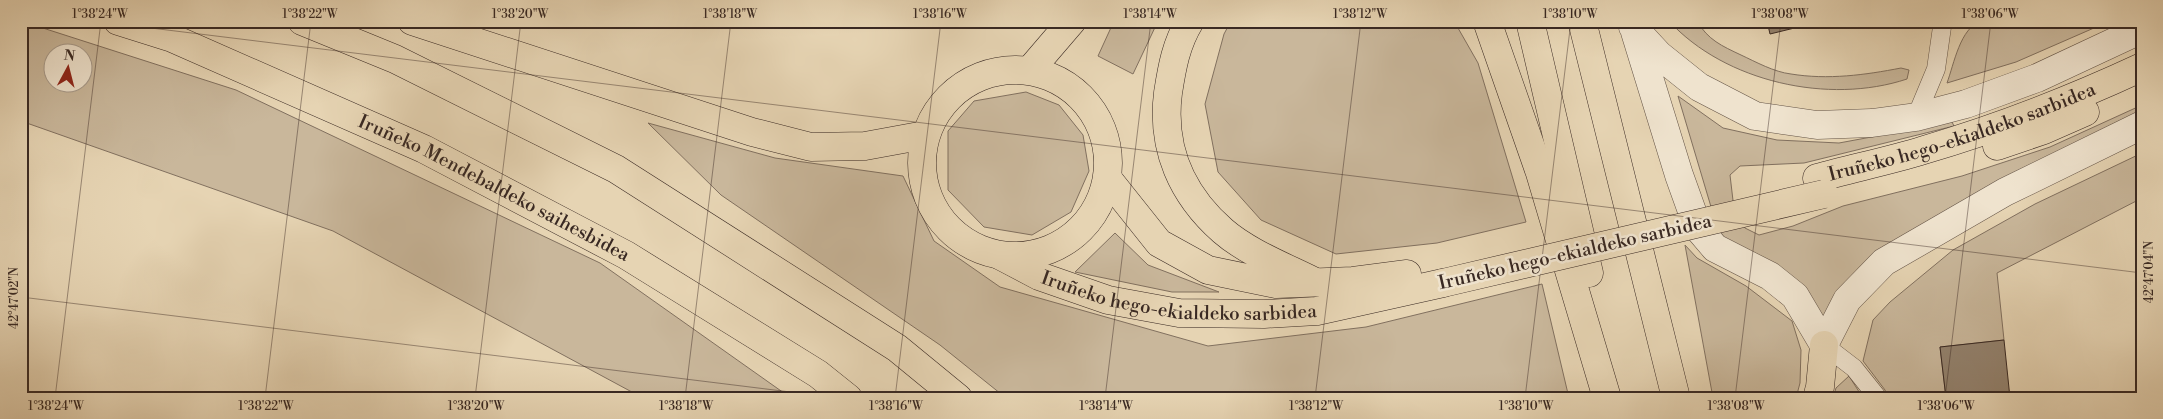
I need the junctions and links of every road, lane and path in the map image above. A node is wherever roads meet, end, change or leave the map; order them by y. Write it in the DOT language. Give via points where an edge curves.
graph roads {
  1 [pos="118,21"];
  2 [pos="302,21"];
  3 [pos="412,21"];
  4 [pos="1072,21"];
  5 [pos="1190,21"];
  6 [pos="1487,21"];
  7 [pos="1530,21"];
  8 [pos="1582,21"];
  9 [pos="1941,21"];
  10 [pos="1632,24"];
  11 [pos="2142,29"];
  12 [pos="2142,67"];
  13 [pos="1030,70"];
  14 [pos="2142,86"];
  15 [pos="1916,117"];
  16 [pos="2142,126"];
  17 [pos="925,135"];
  18 [pos="1108,179"];
  19 [pos="1821,186"];
  20 [pos="1000,255"];
  21 [pos="1442,275"];
  22 [pos="1316,283"];
  23 [pos="1824,345"];
  24 [pos="848,398"];
  25 [pos="958,398"];
  26 [pos="1608,398"];
  27 [pos="1618,398"];
  28 [pos="1676,398"];
  29 [pos="1817,398"];
  30 [pos="1878,398"];
  1 -- 24 [label="highway, Iruñeko Mendebaldeko saihesbidea" via="172,38 424,149 626,255 818,374"];
  2 -- 25 [label="highway" via="395,59 616,169 897,348"];
  3 -- 17 [label="highway" via="752,132 811,147 865,146"];
  4 -- 13 [label="highway"];
  5 -- 22 [label="highway" via="1173,59 1167,102 1173,160 1192,198 1224,232 1263,257"];
  6 -- 26 [label="highway" via="1540,173"];
  7 -- 27 [label="highway"];
  8 -- 28 [label="highway"];
  9 -- 15 [label="lane" via="1936,68"];
  10 -- 15 [label="street" via="1659,54 1699,87 1755,116 1817,125"];
  10 -- 23 [label="street" via="1698,228 1715,248 1770,276 1795,296"];
  11 -- 15 [label="street" via="2037,78 1966,104"];
  12 -- 19 [label="highway, Iruñeko hego-ekialdeko sarbidea" via="2082,95 2005,124"];
  13 -- 17 [label="highway" via="1003,69 977,76 954,91 936,111"];
  13 -- 18 [label="highway" via="1058,79 1082,97 1100,121 1108,150"];
  14 -- 19 [label="highway, Iruñeko hego-ekialdeko sarbidea" via="2044,130 1948,162"];
  16 -- 23 [label="street" via="2005,192 1884,262 1847,300"];
  17 -- 20 [label="highway" via="921,167 928,198 945,225 970,245"];
  18 -- 20 [label="highway" via="1100,202 1087,223 1069,239 1048,250 1024,256"];
  18 -- 22 [label="highway, Iruñeko hego-ekialdeko sarbidea" via="1159,243 1208,270 1276,284"];
  19 -- 21 [label="highway, Iruñeko hego-ekialdeko sarbidea, bridge"];
  20 -- 21 [label="highway, Iruñeko hego-ekialdeko sarbidea" via="1040,276 1108,300 1179,313 1317,311"];
  21 -- 22 [label="highway, Iruñeko hego-ekialdeko sarbidea"];
  23 -- 29 [label="highway"];
  23 -- 30 [label="lane" via="1854,368"];
}
